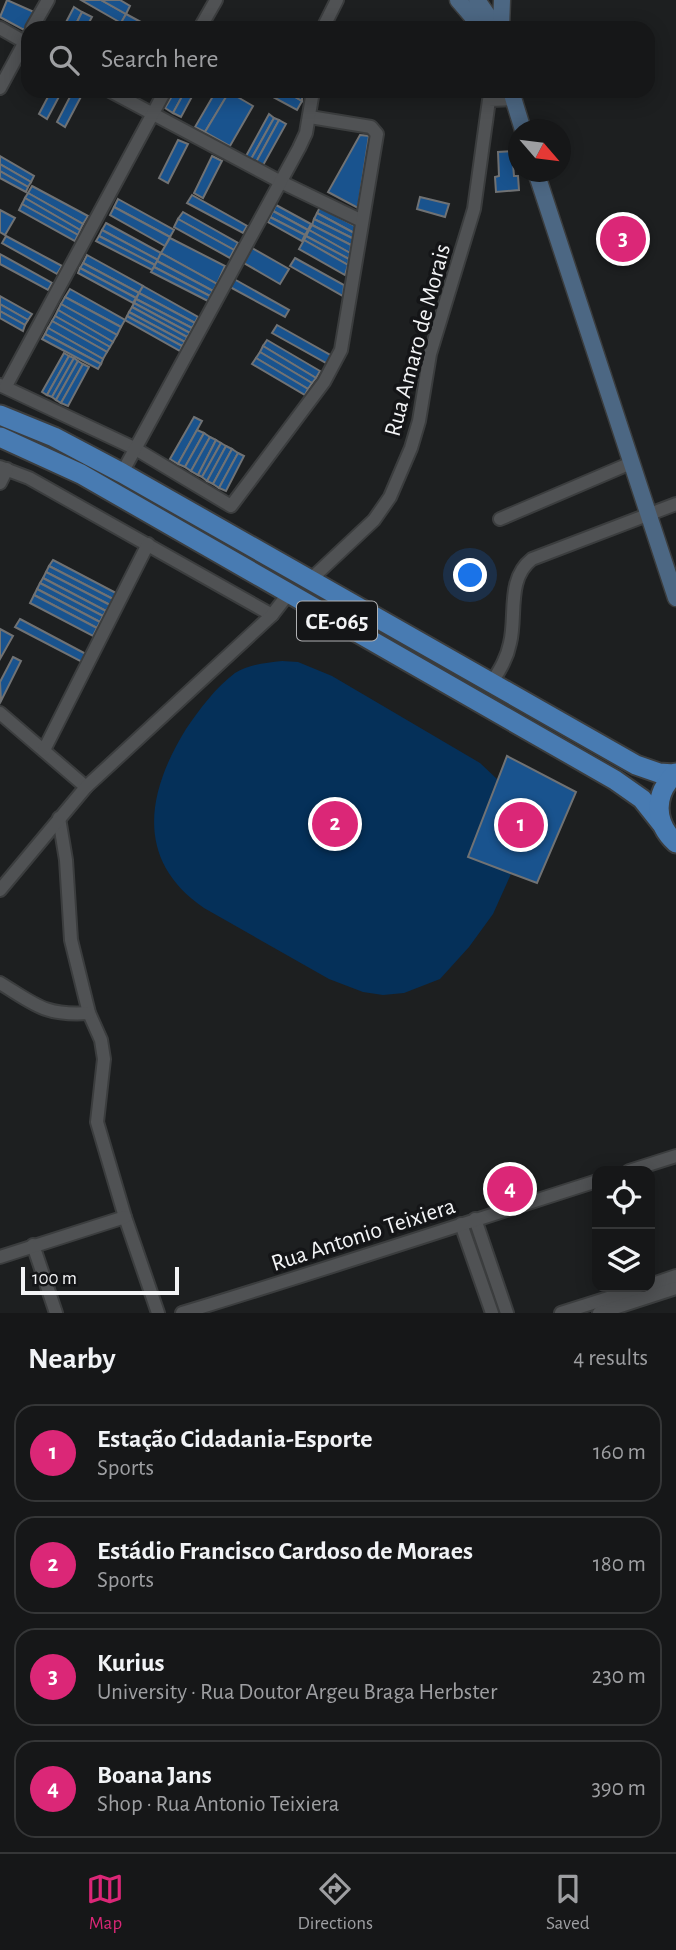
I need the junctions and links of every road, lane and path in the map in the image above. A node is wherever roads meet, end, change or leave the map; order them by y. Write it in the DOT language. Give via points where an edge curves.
graph roads {
  1 [pos="48,0"];
  2 [pos="216,0"];
  3 [pos="337,0"];
  4 [pos="458,0"];
  5 [pos="480,0"];
  6 [pos="502,0"];
  7 [pos="36,21"];
  8 [pos="204,21"];
  9 [pos="326,21"];
  10 [pos="476,21"];
  11 [pos="491,21"];
  12 [pos="501,21"];
  13 [pos="0,28"];
  14 [pos="21,38"];
  15 [pos="21,51"];
  16 [pos="0,88"];
  17 [pos="122,98"];
  18 [pos="161,98"];
  19 [pos="312,98"];
  20 [pos="498,98"];
  21 [pos="513,98"];
  22 [pos="152,115"];
  23 [pos="310,117"];
  24 [pos="520,119"];
  25 [pos="281,182"];
  26 [pos="539,182"];
  27 [pos="362,220"];
  28 [pos="3,386"];
  29 [pos="0,415"];
  30 [pos="0,437"];
  31 [pos="134,449"];
  32 [pos="631,463"];
  33 [pos="3,468"];
  34 [pos="122,473"];
  35 [pos="0,483"];
  36 [pos="676,504"];
  37 [pos="231,506"];
  38 [pos="647,514"];
  39 [pos="500,519"];
  40 [pos="215,526"];
  41 [pos="148,544"];
  42 [pos="309,581"];
  43 [pos="289,593"];
  44 [pos="676,598"];
  45 [pos="272,615"];
  46 [pos="491,684"];
  47 [pos="0,713"];
  48 [pos="44,750"];
  49 [pos="675,774"];
  50 [pos="86,787"];
  51 [pos="59,818"];
  52 [pos="661,823"];
  53 [pos="676,843"];
  54 [pos="0,890"];
  55 [pos="0,983"];
  56 [pos="89,1013"];
  57 [pos="676,1156"];
  58 [pos="645,1166"];
  59 [pos="592,1183"];
  60 [pos="125,1217"];
  61 [pos="475,1219"];
  62 [pos="461,1224"];
  63 [pos="33,1245"];
  64 [pos="0,1257"];
  65 [pos="675,1284"];
  66 [pos="655,1285"];
  67 [pos="627,1292"];
  68 [pos="56,1313"];
  69 [pos="158,1313"];
  70 [pos="181,1313"];
  71 [pos="492,1313"];
  72 [pos="507,1313"];
  73 [pos="561,1313"];
  74 [pos="598,1313"];
  1 -- 7 [label="street"];
  2 -- 8 [label="street"];
  3 -- 9 [label="street"];
  4 -- 10 [label="street"];
  5 -- 11 [label="street"];
  6 -- 12 [label="street"];
  13 -- 14 [label="street"];
  15 -- 16 [label="street"];
  17 -- 22 [label="street"];
  18 -- 22 [label="street"];
  19 -- 23 [label="street"];
  20 -- 42 [label="street, Rua Amaro de Morais" via="489,100 474,209 430,354 419,421 401,475 374,520"];
  21 -- 24 [label="street"];
  22 -- 25 [label="street"];
  22 -- 28 [label="street"];
  23 -- 25 [label="street"];
  23 -- 27 [label="street" via="376,131"];
  25 -- 27 [label="street"];
  25 -- 31 [label="street"];
  26 -- 32 [label="street"];
  27 -- 37 [label="street" via="337,360"];
  28 -- 31 [label="street"];
  29 -- 34 [label="main road, CE-065"];
  30 -- 43 [label="main road, CE-065" via="81,474"];
  31 -- 34 [label="street"];
  31 -- 37 [label="street"];
  32 -- 38 [label="street"];
  32 -- 39 [label="street"];
  33 -- 35 [label="street"];
  33 -- 41 [label="street"];
  34 -- 40 [label="main road, CE-065"];
  36 -- 38 [label="street"];
  37 -- 40 [label="street"];
  38 -- 44 [label="street"];
  38 -- 46 [label="street" via="532,559 516,583 511,641"];
  40 -- 42 [label="main road, CE-065"];
  41 -- 45 [label="street"];
  41 -- 48 [label="street"];
  42 -- 46 [label="main road, CE-065"];
  43 -- 45 [label="street"];
  43 -- 52 [label="main road, CE-065" via="615,780 642,799"];
  45 -- 50 [label="street"];
  46 -- 49 [label="main road, CE-065" via="636,765"];
  47 -- 48 [label="street"];
  48 -- 50 [label="street"];
  49 -- 52 [label="main road, CE-065" via="662,789"];
  50 -- 51 [label="street"];
  51 -- 54 [label="street"];
  51 -- 56 [label="street" via="71,940"];
  52 -- 53 [label="main road, CE-065"];
  55 -- 56 [label="street" via="44,1010"];
  56 -- 60 [label="street" via="104,1059 97,1122"];
  57 -- 58 [label="street"];
  59 -- 61 [label="street, Rua Antonio Teixiera"];
  60 -- 63 [label="street"];
  60 -- 69 [label="street"];
  61 -- 62 [label="street, Rua Antonio Teixiera"];
  61 -- 72 [label="street"];
  62 -- 70 [label="street, Rua Antonio Teixiera"];
  62 -- 71 [label="street"];
  63 -- 64 [label="street"];
  63 -- 68 [label="street"];
  65 -- 66 [label="street"];
  65 -- 74 [label="street"];
  67 -- 73 [label="street"];
}
